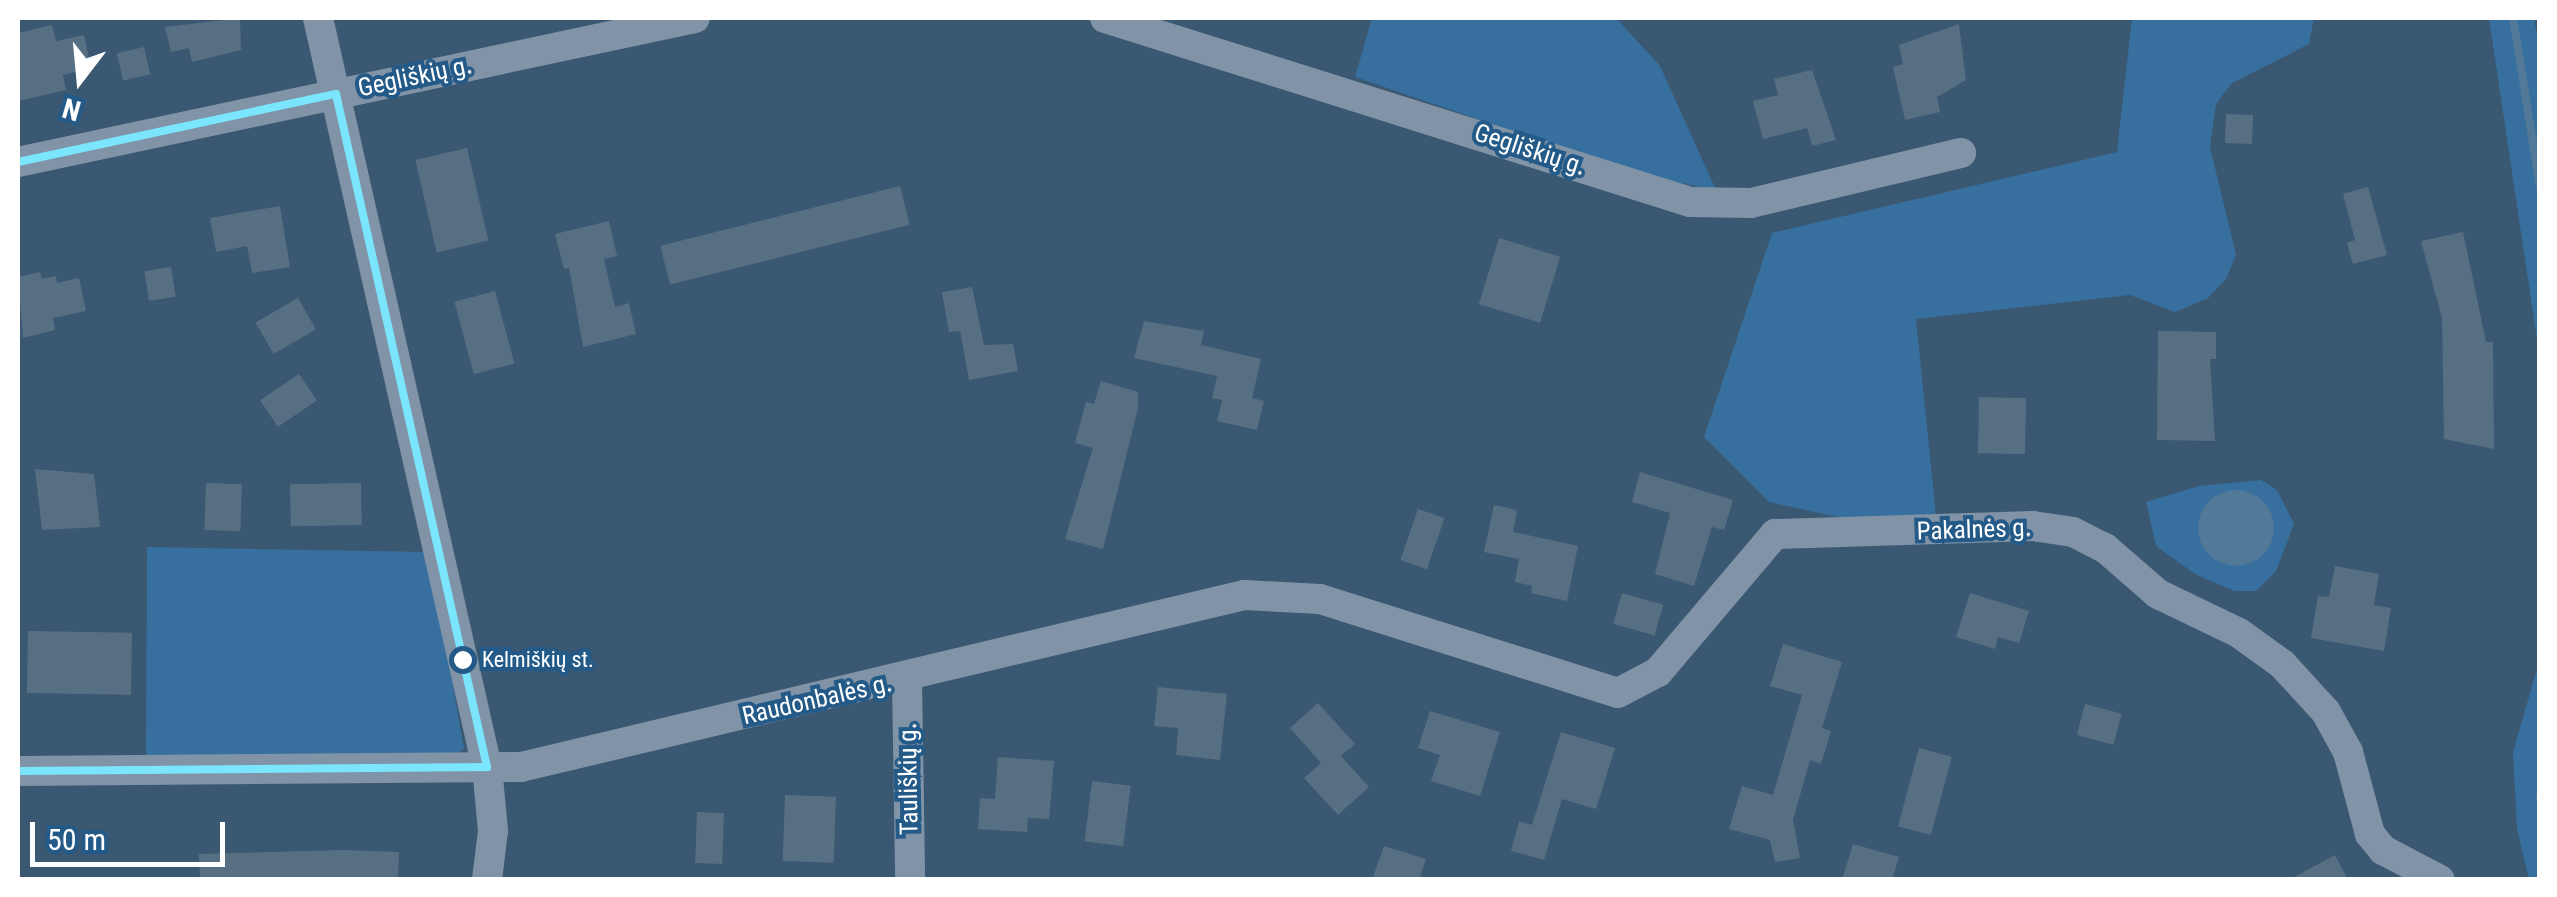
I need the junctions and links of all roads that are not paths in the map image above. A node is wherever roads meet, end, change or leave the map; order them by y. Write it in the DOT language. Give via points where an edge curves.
graph roads {
  1 [pos="318,18"];
  2 [pos="695,18"];
  3 [pos="1105,18"];
  4 [pos="1143,24"];
  5 [pos="336,94"];
  6 [pos="1961,153"];
  7 [pos="18,162"];
  8 [pos="907,678"];
  9 [pos="1596,690"];
  10 [pos="487,767"];
  11 [pos="18,771"];
  12 [pos="487,880"];
  13 [pos="910,880"];
  14 [pos="2440,880"];
  1 -- 5 [label="street"];
  2 -- 5 [label="street, Gegliškių g."];
  3 -- 4 [label="street, Gegliškių g."];
  4 -- 6 [label="street, Gegliškių g." via="1690,202 1751,203"];
  5 -- 7 [label="street, Gegliškių g."];
  5 -- 10 [label="street"];
  8 -- 9 [label="street, Raudonbalės g." via="1244,594 1287,594"];
  8 -- 10 [label="street, Raudonbalės g." via="541,764"];
  8 -- 13 [label="street, Tauliškių g."];
  9 -- 14 [label="street, Pakalnės g." via="1618,693 1658,672 1776,534 1805,528 1927,534 1992,526 2074,532 2105,548 2158,594 2239,633 2282,664 2326,712 2348,752 2370,834 2384,850"];
  10 -- 11 [label="street, Raudonbalės g."];
  10 -- 12 [label="street" via="493,830"];
}
